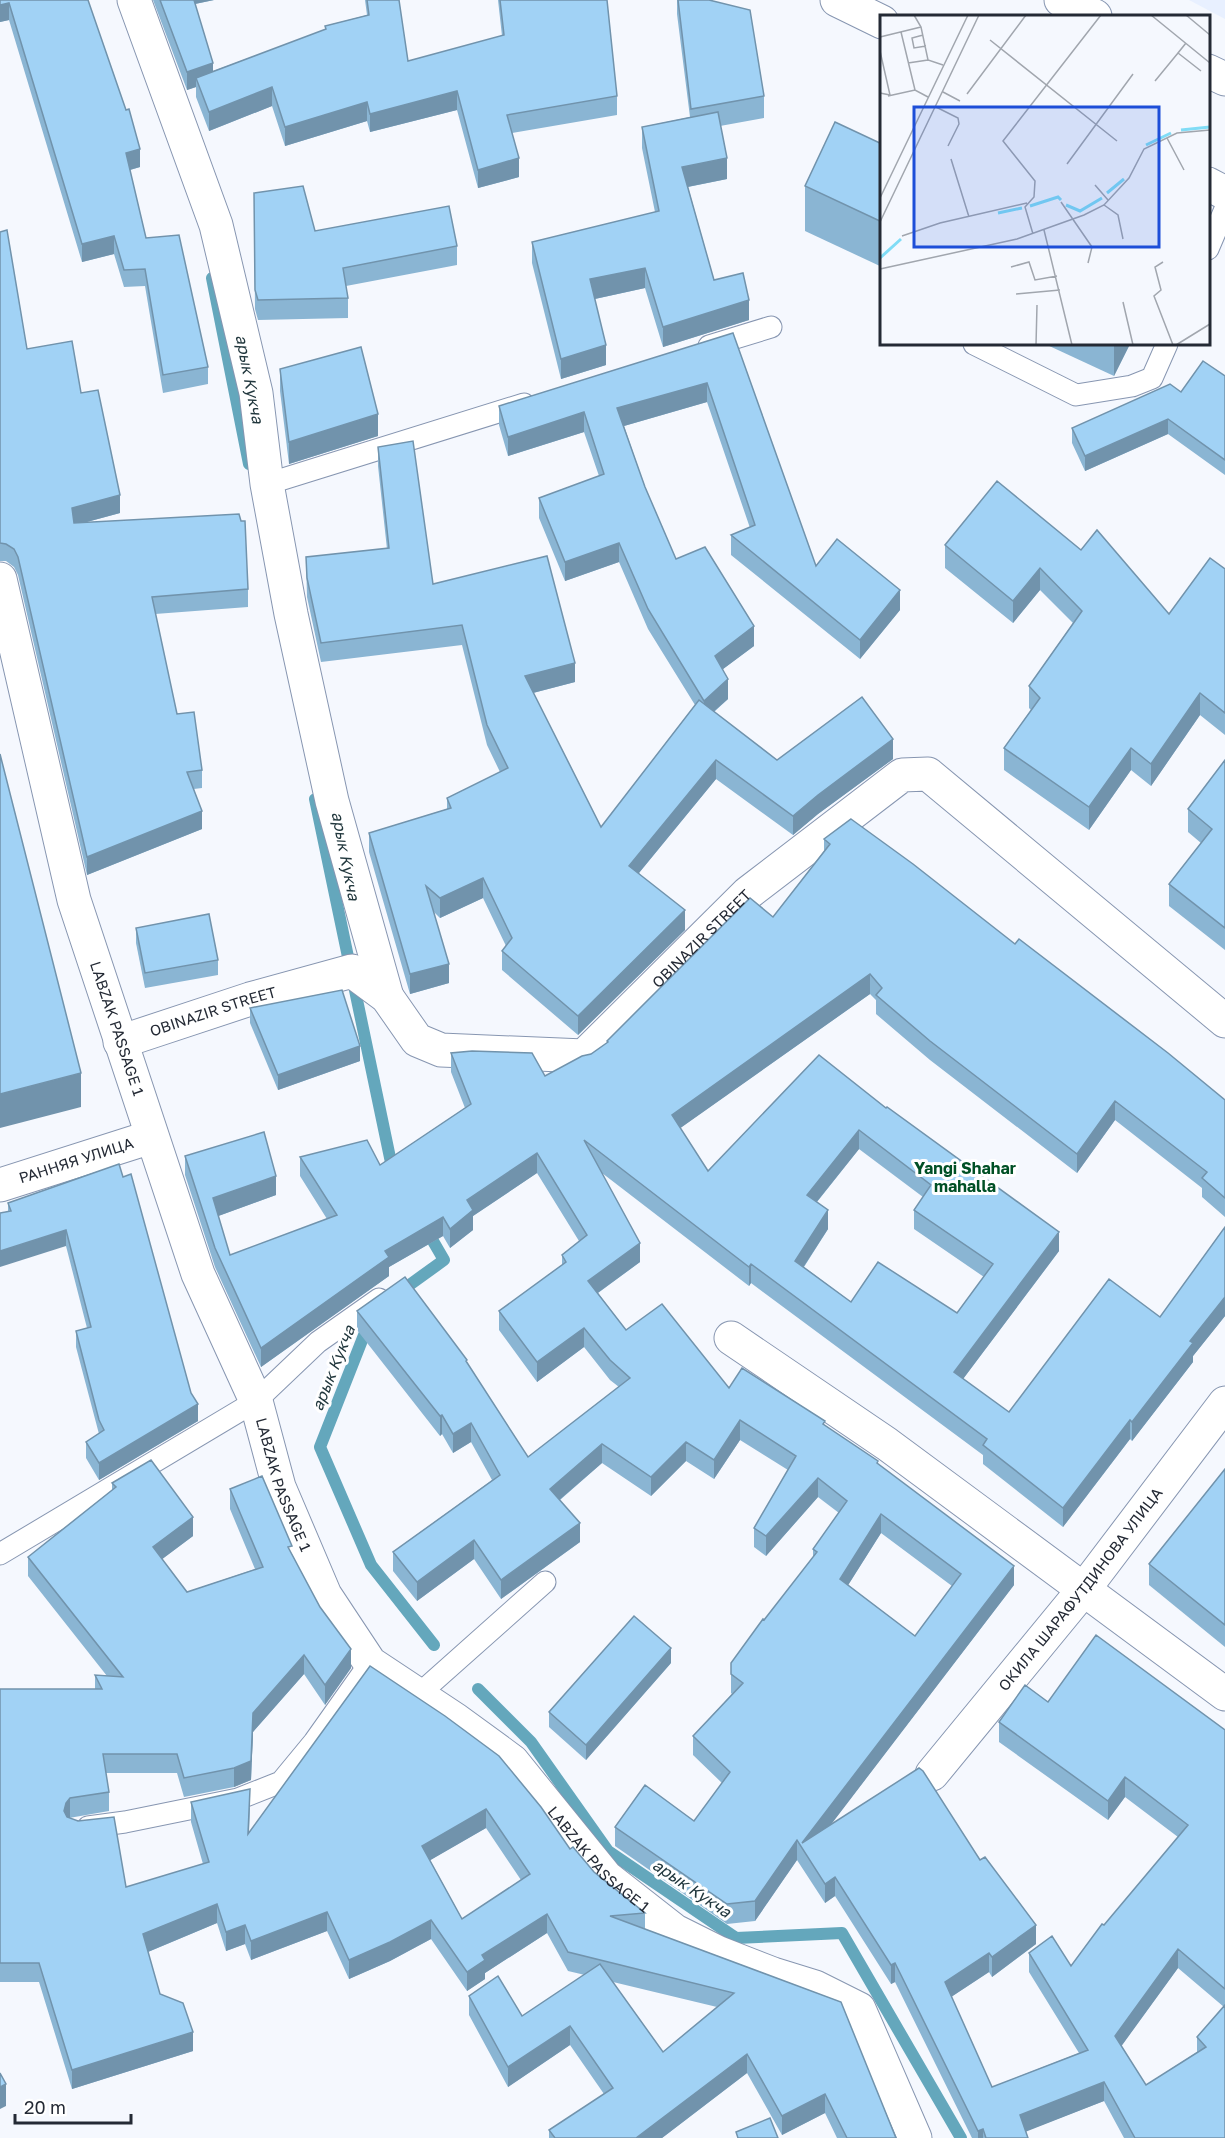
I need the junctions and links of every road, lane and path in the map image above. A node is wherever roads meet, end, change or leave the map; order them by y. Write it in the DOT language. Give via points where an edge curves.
graph roads {
  1 [pos="134,0"];
  2 [pos="837,0"];
  3 [pos="1061,0"];
  4 [pos="1093,15"];
  5 [pos="880,21"];
  6 [pos="1210,72"];
  7 [pos="1225,79"];
  8 [pos="1210,185"];
  9 [pos="1225,193"];
  10 [pos="1225,209"];
  11 [pos="1210,246"];
  12 [pos="771,327"];
  13 [pos="976,345"];
  14 [pos="1167,345"];
  15 [pos="693,351"];
  16 [pos="547,396"];
  17 [pos="267,484"];
  18 [pos="0,579"];
  19 [pos="387,997"];
  20 [pos="1225,1021"];
  21 [pos="120,1042"];
  22 [pos="151,1137"];
  23 [pos="0,1185"];
  24 [pos="399,1285"];
  25 [pos="731,1338"];
  26 [pos="256,1401"];
  27 [pos="1225,1403"];
  28 [pos="0,1554"];
  29 [pos="545,1582"];
  30 [pos="1084,1589"];
  31 [pos="370,1664"];
  32 [pos="1225,1694"];
  33 [pos="418,1695"];
  34 [pos="932,1774"];
  35 [pos="77,1828"];
  36 [pos="915,2138"];
  1 -- 17 [label="street" via="216,225 256,393"];
  2 -- 5 [label="street"];
  3 -- 4 [label="street"];
  6 -- 7 [label="street"];
  8 -- 9 [label="street"];
  10 -- 11 [label="lane"];
  12 -- 15 [label="lane"];
  13 -- 14 [label="lane" via="1076,395 1132,386 1152,378"];
  16 -- 17 [label="lane"];
  17 -- 19 [label="street" via="332,801"];
  18 -- 21 [label="street, LABZAK PASSAGE 1" via="74,900"];
  19 -- 20 [label="street, OBINAZIR STREET" via="417,1040 441,1050 584,1056 748,893 902,775 928,774"];
  19 -- 21 [label="street, OBINAZIR STREET" via="352,971 250,999"];
  21 -- 22 [label="street, LABZAK PASSAGE 1"];
  22 -- 23 [label="street, РАННЯЯ УЛИЦА"];
  22 -- 26 [label="street, LABZAK PASSAGE 1" via="198,1274"];
  24 -- 26 [label="lane" via="318,1342"];
  25 -- 30 [label="street" via="887,1444"];
  26 -- 28 [label="lane"];
  26 -- 31 [label="street, LABZAK PASSAGE 1" via="279,1487 325,1595"];
  27 -- 30 [label="street, ОКИЛА ШАРАФУТДИНОВА УЛИЦА"];
  29 -- 33 [label="lane"];
  30 -- 32 [label="street"];
  30 -- 34 [label="street, ОКИЛА ШАРАФУТДИНОВА УЛИЦА"];
  31 -- 33 [label="street, LABZAK PASSAGE 1"];
  31 -- 35 [label="lane" via="281,1782 238,1799"];
  33 -- 36 [label="street, LABZAK PASSAGE 1" via="512,1761 606,1877 675,1931 719,1953 815,1987 859,2009"];
}
